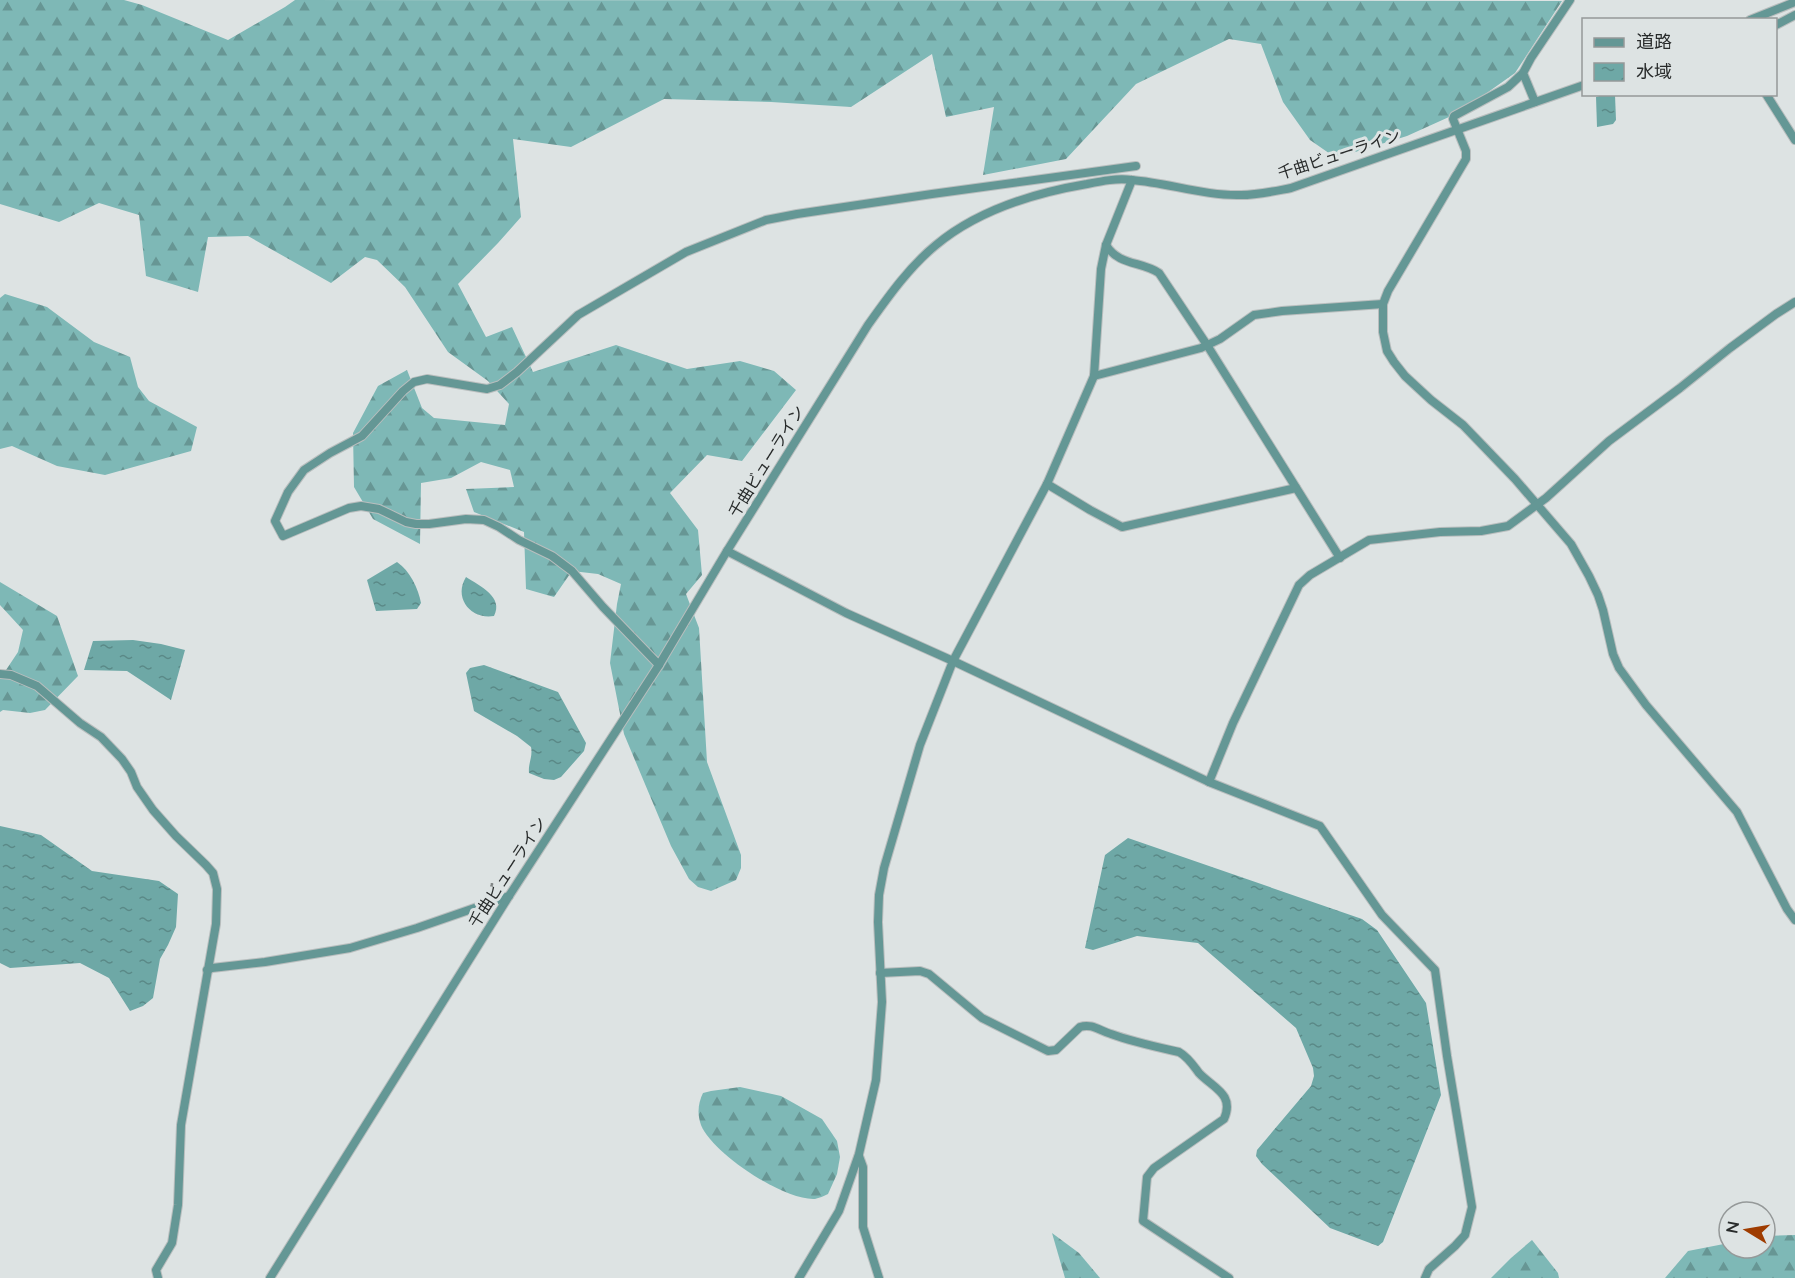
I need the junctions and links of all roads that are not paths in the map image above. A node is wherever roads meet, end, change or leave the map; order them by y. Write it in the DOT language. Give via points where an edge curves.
graph roads {
  1 [pos="1570,0"];
  2 [pos="1795,2"];
  3 [pos="1795,15"];
  4 [pos="1755,18"];
  5 [pos="1777,24"];
  6 [pos="1523,73"];
  7 [pos="1582,86"];
  8 [pos="1767,96"];
  9 [pos="1535,102"];
  10 [pos="1458,130"];
  11 [pos="1795,140"];
  12 [pos="1136,166"];
  13 [pos="1132,180"];
  14 [pos="1106,245"];
  15 [pos="1795,302"];
  16 [pos="1383,304"];
  17 [pos="1207,345"];
  18 [pos="1094,376"];
  19 [pos="1047,484"];
  20 [pos="1296,488"];
  21 [pos="1537,504"];
  22 [pos="727,550"];
  23 [pos="1340,558"];
  24 [pos="952,661"];
  25 [pos="659,665"];
  26 [pos="0,674"];
  27 [pos="1209,782"];
  28 [pos="509,897"];
  29 [pos="1795,920"];
  30 [pos="207,970"];
  31 [pos="880,973"];
  32 [pos="859,1154"];
  33 [pos="158,1278"];
  34 [pos="270,1278"];
  35 [pos="799,1278"];
  36 [pos="879,1278"];
  37 [pos="1229,1278"];
  38 [pos="1425,1278"];
  1 -- 6 [label="street"];
  2 -- 4 [label="street"];
  3 -- 5 [label="street"];
  6 -- 9 [label="street"];
  6 -- 10 [label="street" via="1508,87 1454,116"];
  7 -- 9 [label="street, 千曲ビューライン"];
  8 -- 11 [label="street"];
  9 -- 10 [label="street, 千曲ビューライン"];
  10 -- 13 [label="street, 千曲ビューライン" via="1291,188 1266,193 1217,193"];
  10 -- 16 [label="street" via="1466,159"];
  12 -- 25 [label="street" via="796,214 766,220 686,252 578,315 500,385 487,389 428,379 414,382 362,436 304,470 288,492 275,521 283,536 361,506 416,524 484,520 572,571"];
  13 -- 14 [label="street"];
  13 -- 22 [label="street, 千曲ビューライン" via="1112,179 1052,190 999,208 953,232 934,247 890,294 868,326"];
  14 -- 17 [label="street" via="1129,263 1158,273"];
  14 -- 18 [label="street"];
  15 -- 21 [label="street" via="1609,441"];
  16 -- 17 [label="street" via="1254,315"];
  16 -- 21 [label="street" via="1383,332 1394,362 1431,400 1463,425"];
  17 -- 18 [label="street"];
  17 -- 20 [label="street"];
  18 -- 19 [label="street"];
  19 -- 20 [label="street" via="1122,527"];
  19 -- 24 [label="street"];
  20 -- 23 [label="street"];
  21 -- 23 [label="street" via="1501,528 1369,540"];
  21 -- 29 [label="street" via="1571,544 1589,576 1603,610 1612,654 1627,681 1737,812"];
  22 -- 24 [label="street" via="846,613"];
  22 -- 25 [label="street, 千曲ビューライン"];
  23 -- 27 [label="street" via="1299,585"];
  24 -- 27 [label="street"];
  24 -- 31 [label="street" via="921,745 884,868 879,895"];
  25 -- 28 [label="street, 千曲ビューライン"];
  26 -- 30 [label="street" via="37,686 101,737 122,759 153,810 213,873 218,899"];
  27 -- 38 [label="street" via="1320,826 1382,915 1435,970 1472,1207 1465,1234"];
  28 -- 30 [label="street" via="350,948"];
  28 -- 34 [label="street, 千曲ビューライン"];
  30 -- 33 [label="street" via="181,1125 178,1205 172,1243 156,1270"];
  31 -- 32 [label="street" via="882,1002 876,1080"];
  31 -- 37 [label="street" via="929,974 990,1023 1048,1051 1056,1050 1084,1025 1186,1055 1224,1095 1226,1114 1147,1177 1143,1221"];
  32 -- 35 [label="street" via="839,1211"];
  32 -- 36 [label="street" via="863,1167 863,1227"];
}
